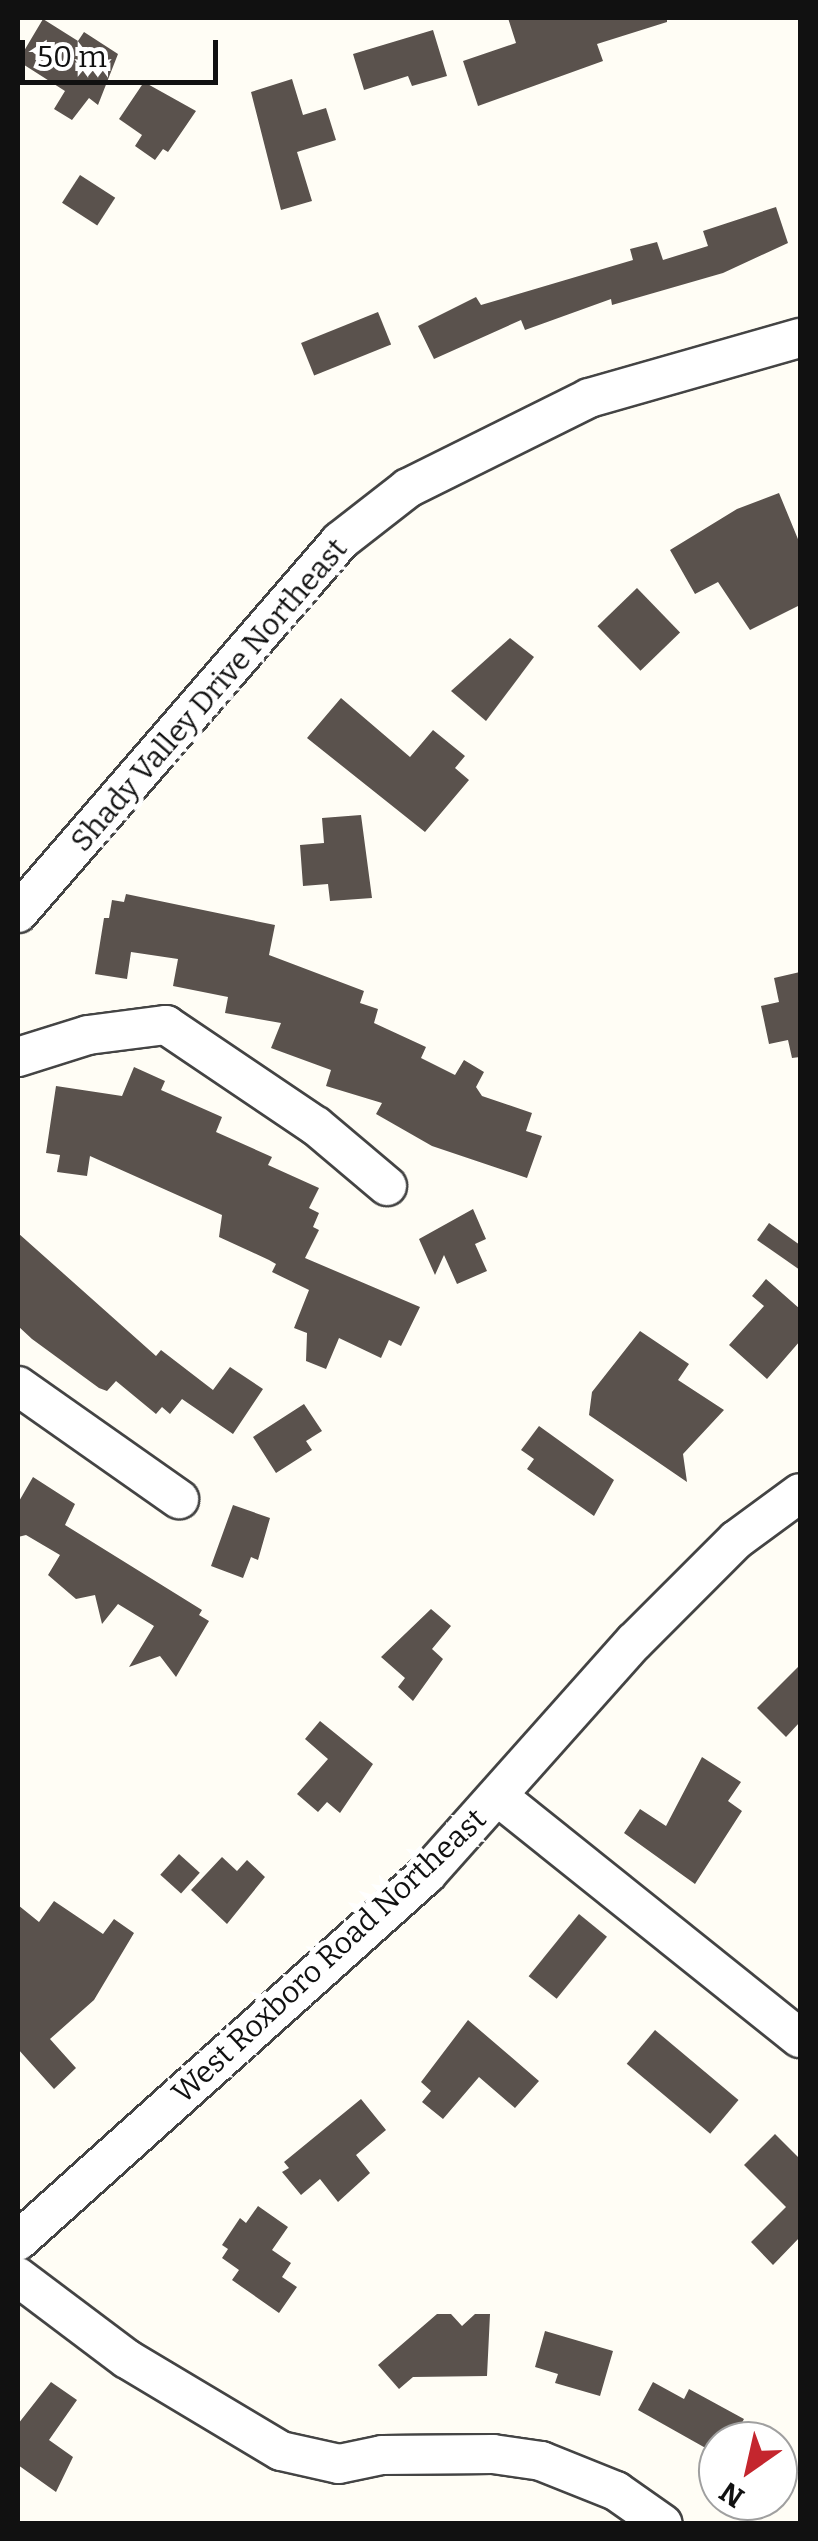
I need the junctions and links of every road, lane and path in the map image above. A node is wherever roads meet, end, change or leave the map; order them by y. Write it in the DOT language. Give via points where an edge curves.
graph roads {
  1 [pos="800,338"];
  2 [pos="18,913"];
  3 [pos="18,1057"];
  4 [pos="387,1186"];
  5 [pos="18,1386"];
  6 [pos="800,1493"];
  7 [pos="180,1499"];
  8 [pos="500,1798"];
  9 [pos="800,2038"];
  10 [pos="18,2241"];
  11 [pos="18,2277"];
  12 [pos="663,2524"];
  1 -- 2 [label="street, Shady Valley Drive Northeast" via="589,398 408,488 340,541"];
  3 -- 4 [label="street" via="88,1034 166,1026 316,1126"];
  5 -- 7 [label="street"];
  6 -- 8 [label="street, West Roxboro Road Northeast" via="736,1540 634,1642"];
  8 -- 9 [label="street"];
  8 -- 10 [label="street, West Roxboro Road Northeast" via="334,1960"];
  11 -- 12 [label="street" via="128,2358 281,2451 339,2464 382,2455 493,2454 541,2461 616,2491"];
}
